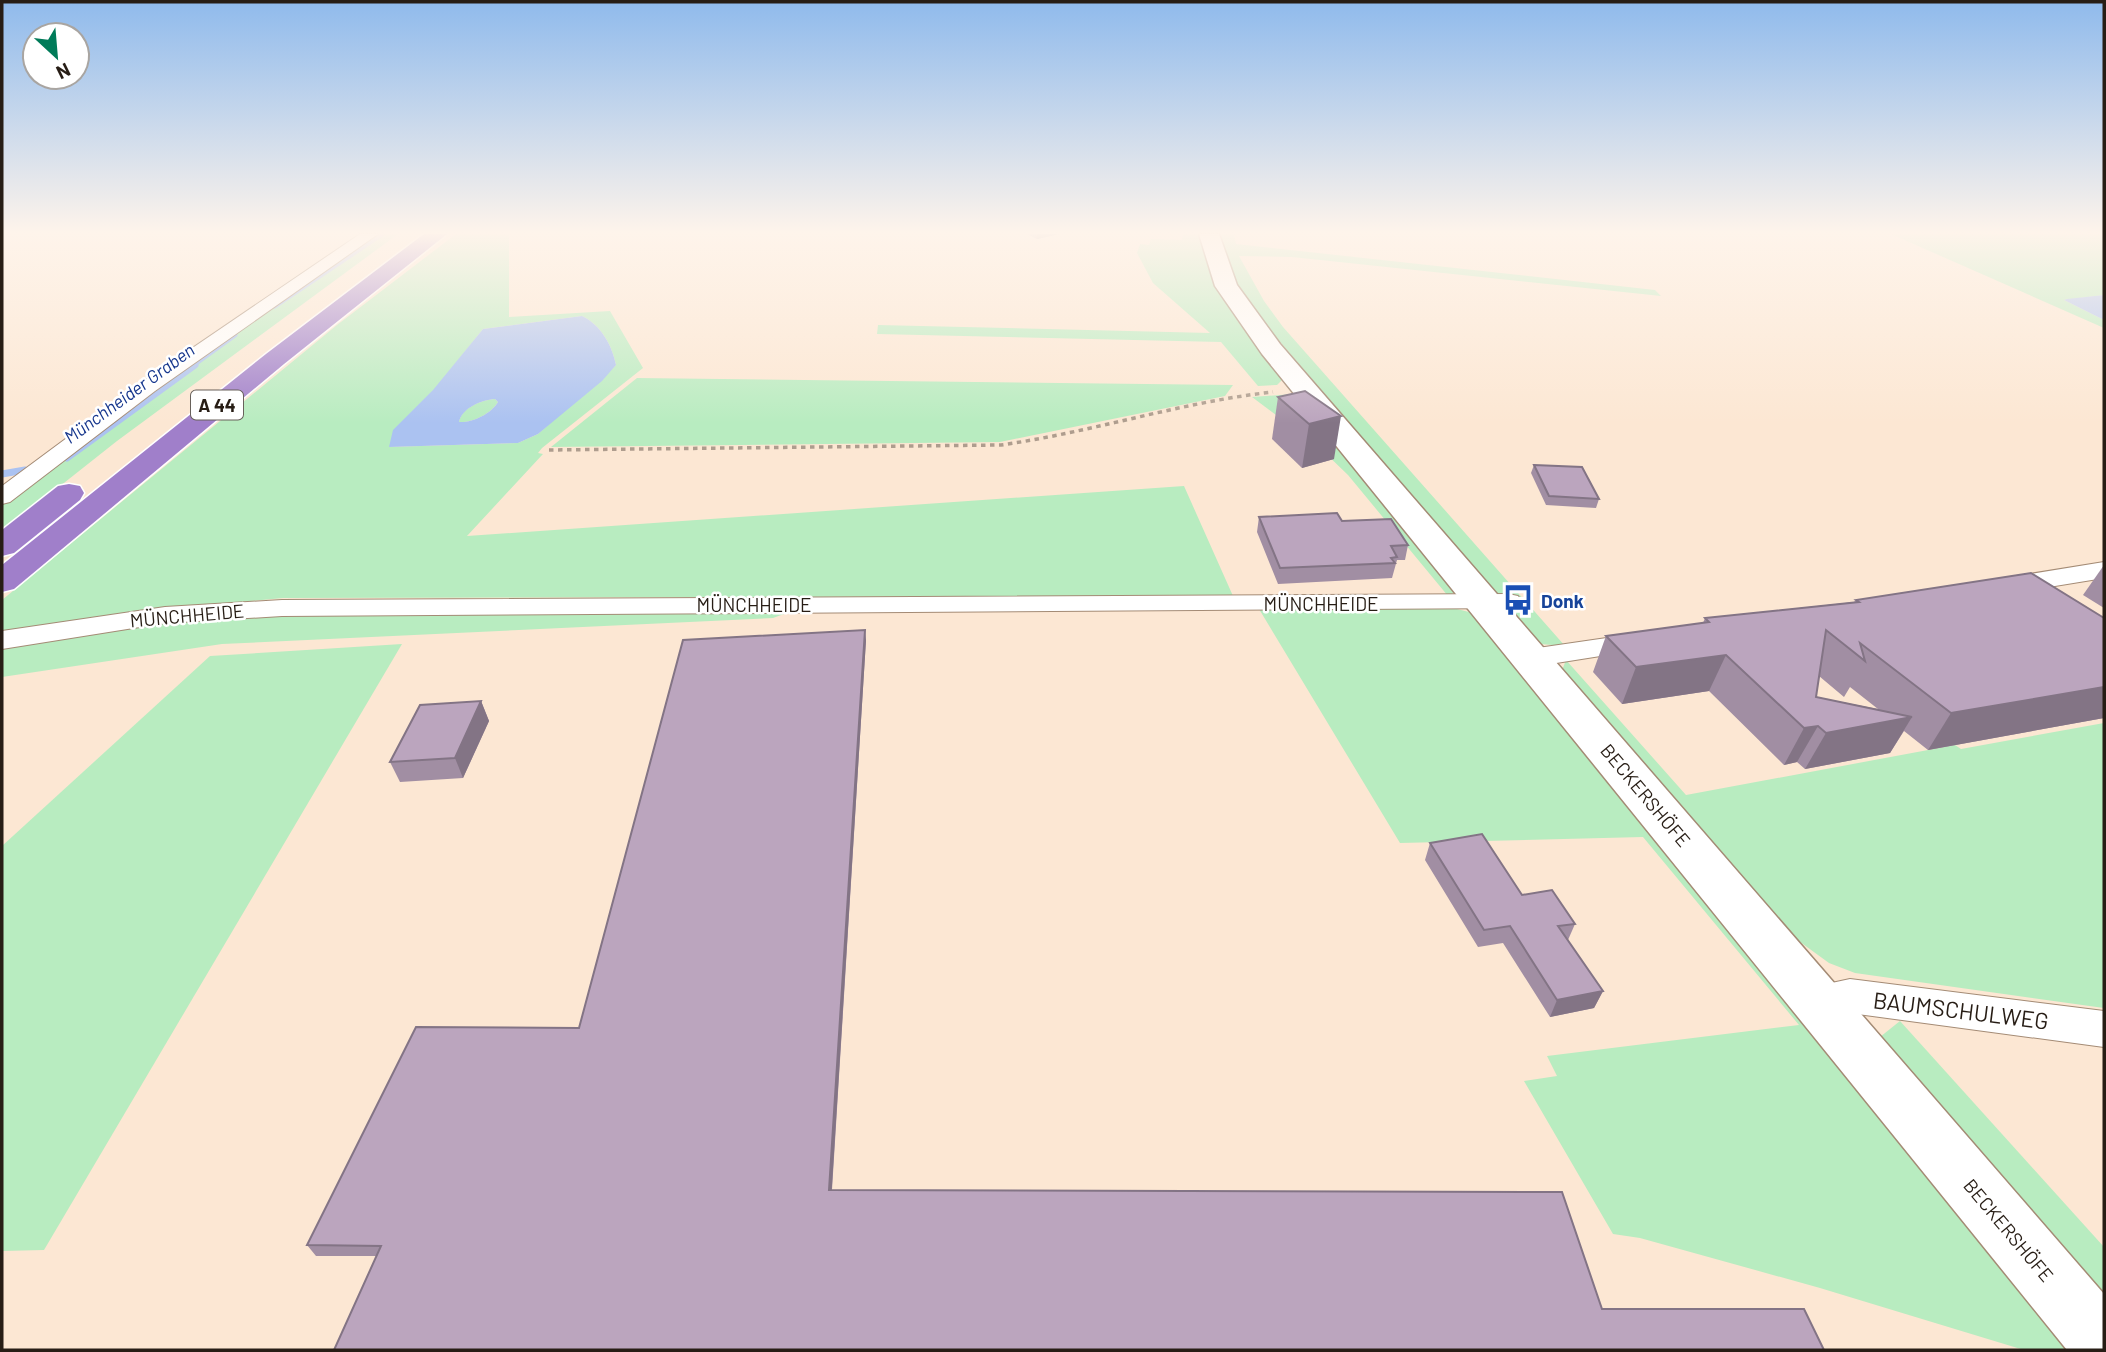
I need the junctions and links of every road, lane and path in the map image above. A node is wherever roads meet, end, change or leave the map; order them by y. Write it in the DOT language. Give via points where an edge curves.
graph roads {
  1 [pos="278,297"];
  2 [pos="327,297"];
  3 [pos="355,297"];
  4 [pos="1234,297"];
  5 [pos="1305,391"];
  6 [pos="549,450"];
  7 [pos="111,460"];
  8 [pos="89,477"];
  9 [pos="2,496"];
  10 [pos="2,546"];
  11 [pos="2104,570"];
  12 [pos="2,582"];
  13 [pos="1495,602"];
  14 [pos="2036,609"];
  15 [pos="1662,638"];
  16 [pos="8,639"];
  17 [pos="1531,658"];
  18 [pos="1818,1001"];
  19 [pos="2104,1029"];
  20 [pos="2104,1344"];
  1 -- 9 [label="street"];
  2 -- 7 [label="highway, A 44"];
  3 -- 12 [label="highway, A 44"];
  4 -- 5 [label="street, BECKERSHÖFE"];
  5 -- 6 [label="path" via="1232,397 1001,445"];
  5 -- 13 [label="street, BECKERSHÖFE"];
  8 -- 10 [label="highway"];
  11 -- 14 [label="street" via="1988,589"];
  13 -- 16 [label="street, MÜNCHHEIDE" via="282,608 176,614"];
  13 -- 17 [label="street, BECKERSHÖFE"];
  15 -- 17 [label="street"];
  17 -- 18 [label="street, BECKERSHÖFE"];
  18 -- 19 [label="street, BAUMSCHULWEG" via="1850,996"];
  18 -- 20 [label="street, BECKERSHÖFE"];
}
